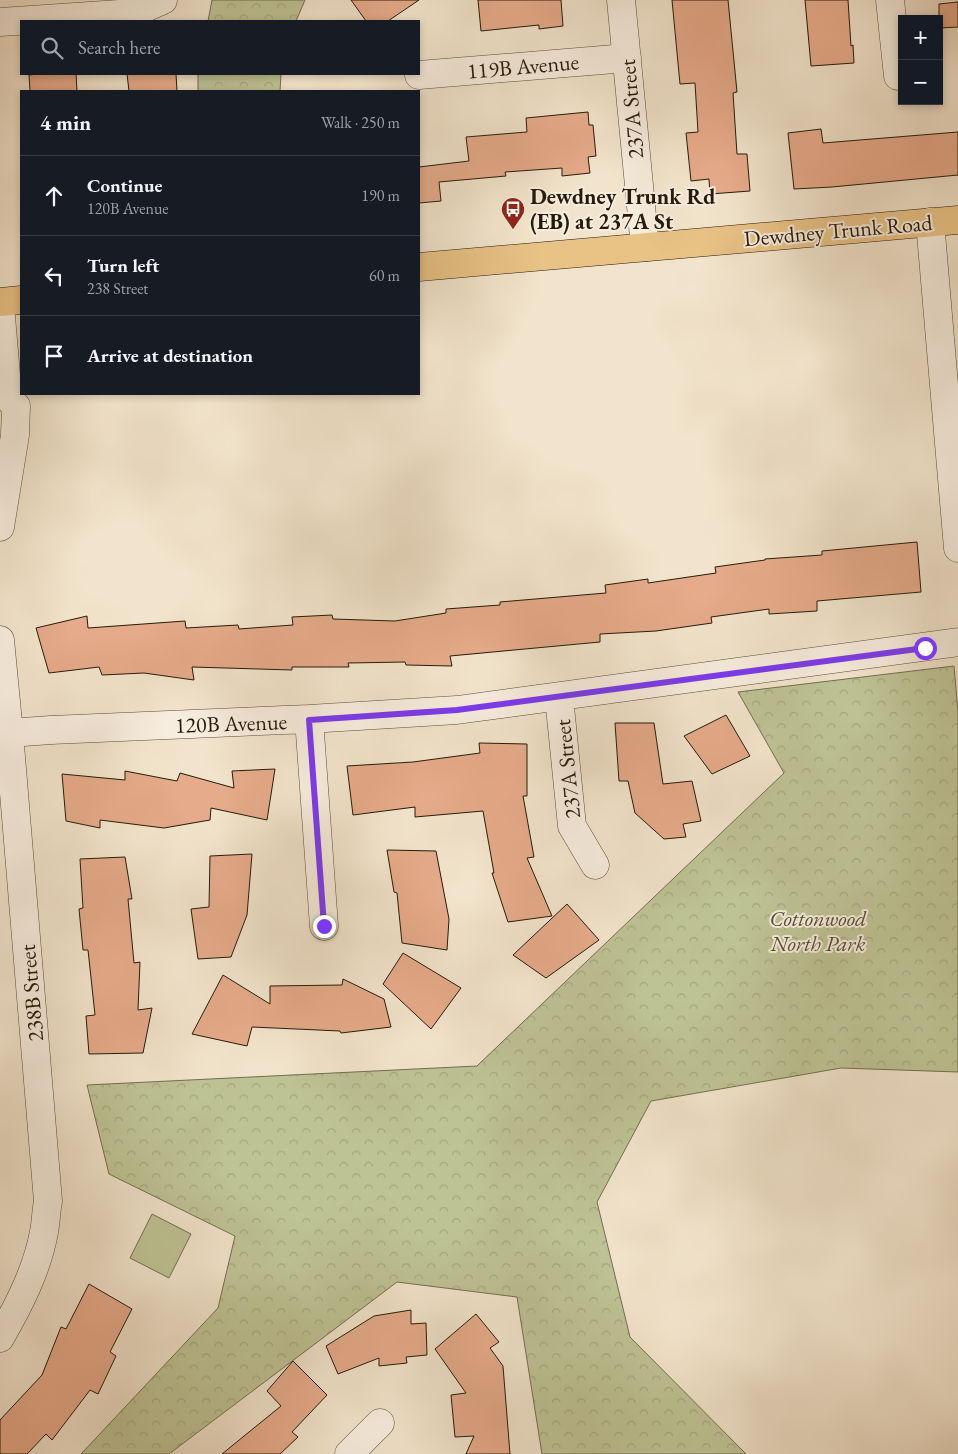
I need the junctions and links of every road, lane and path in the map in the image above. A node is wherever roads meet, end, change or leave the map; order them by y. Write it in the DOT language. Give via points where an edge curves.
graph roads {
  1 [pos="163,0"];
  2 [pos="622,0"];
  3 [pos="890,0"];
  4 [pos="30,20"];
  5 [pos="20,21"];
  6 [pos="0,22"];
  7 [pos="626,58"];
  8 [pos="420,75"];
  9 [pos="898,76"];
  10 [pos="958,220"];
  11 [pos="930,222"];
  12 [pos="645,247"];
  13 [pos="420,267"];
  14 [pos="20,300"];
  15 [pos="0,304"];
  16 [pos="4,401"];
  17 [pos="0,527"];
  18 [pos="958,548"];
  19 [pos="0,640"];
  20 [pos="958,642"];
  21 [pos="559,697"];
  22 [pos="309,720"];
  23 [pos="9,733"];
  24 [pos="595,865"];
  25 [pos="324,926"];
  26 [pos="0,1338"];
  27 [pos="380,1423"];
  28 [pos="349,1454"];
  1 -- 4 [label="street" via="134,13"];
  2 -- 7 [label="street, 237A Street"];
  3 -- 9 [label="street"];
  5 -- 6 [label="street"];
  7 -- 8 [label="street, 119B Avenue"];
  7 -- 12 [label="street, 237A Street"];
  10 -- 11 [label="main road, Dewdney Trunk Road"];
  11 -- 12 [label="main road, Dewdney Trunk Road"];
  11 -- 18 [label="street"];
  12 -- 13 [label="main road, Dewdney Trunk Road"];
  14 -- 15 [label="main road"];
  15 -- 16 [label="street"];
  16 -- 17 [label="street" via="16,406 16,427"];
  19 -- 23 [label="street, 238B Street"];
  20 -- 21 [label="street, 120B Avenue"];
  21 -- 22 [label="street, 120B Avenue" via="457,710"];
  21 -- 24 [label="street, 237A Street" via="572,826"];
  22 -- 23 [label="street, 120B Avenue"];
  22 -- 25 [label="street"];
  23 -- 26 [label="street, 238B Street" via="48,1201 44,1233 35,1261 18,1308"];
  27 -- 28 [label="street"];
}
